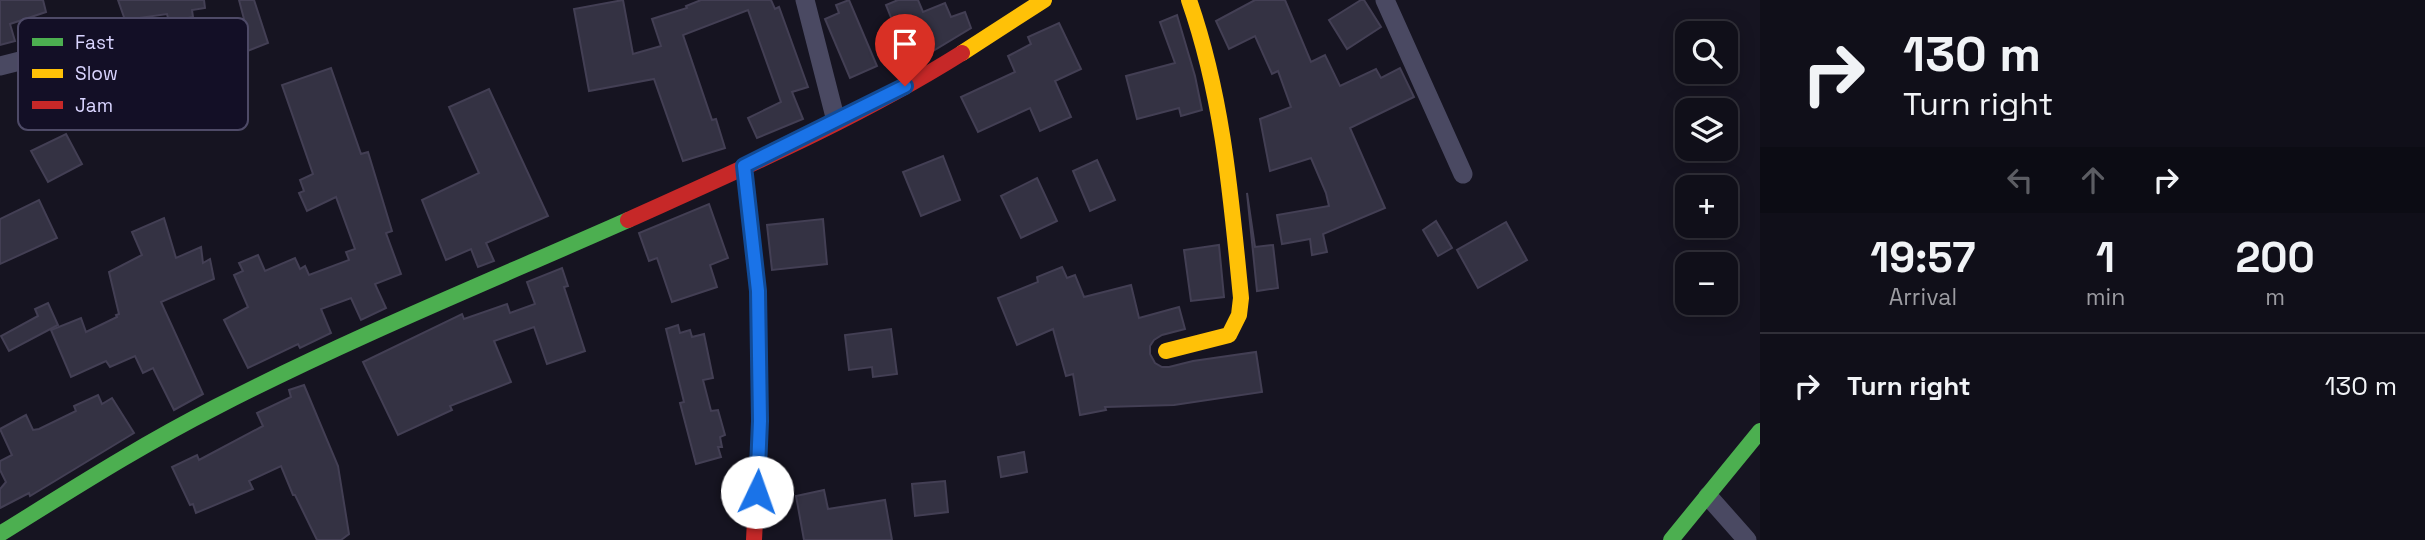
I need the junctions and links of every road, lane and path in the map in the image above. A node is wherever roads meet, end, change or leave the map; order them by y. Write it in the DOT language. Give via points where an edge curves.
graph roads {
  1 [pos="804,0"];
  2 [pos="1044,0"];
  3 [pos="1189,0"];
  4 [pos="1385,0"];
  5 [pos="18,61"];
  6 [pos="0,66"];
  7 [pos="836,121"];
  8 [pos="744,166"];
  9 [pos="1463,174"];
  10 [pos="1166,351"];
  11 [pos="1760,432"];
  12 [pos="1708,496"];
  13 [pos="0,534"];
  14 [pos="754,540"];
  15 [pos="1671,540"];
  16 [pos="1747,540"];
  1 -- 7 [label="street"];
  2 -- 7 [label="street" via="905,86"];
  3 -- 10 [label="street" via="1215,84 1241,298 1229,335"];
  4 -- 9 [label="street"];
  5 -- 6 [label="street"];
  7 -- 8 [label="street"];
  8 -- 13 [label="street" via="241,394 139,449"];
  8 -- 14 [label="street" via="758,291 760,421"];
  11 -- 12 [label="street"];
  12 -- 15 [label="street"];
  12 -- 16 [label="street"];
}
